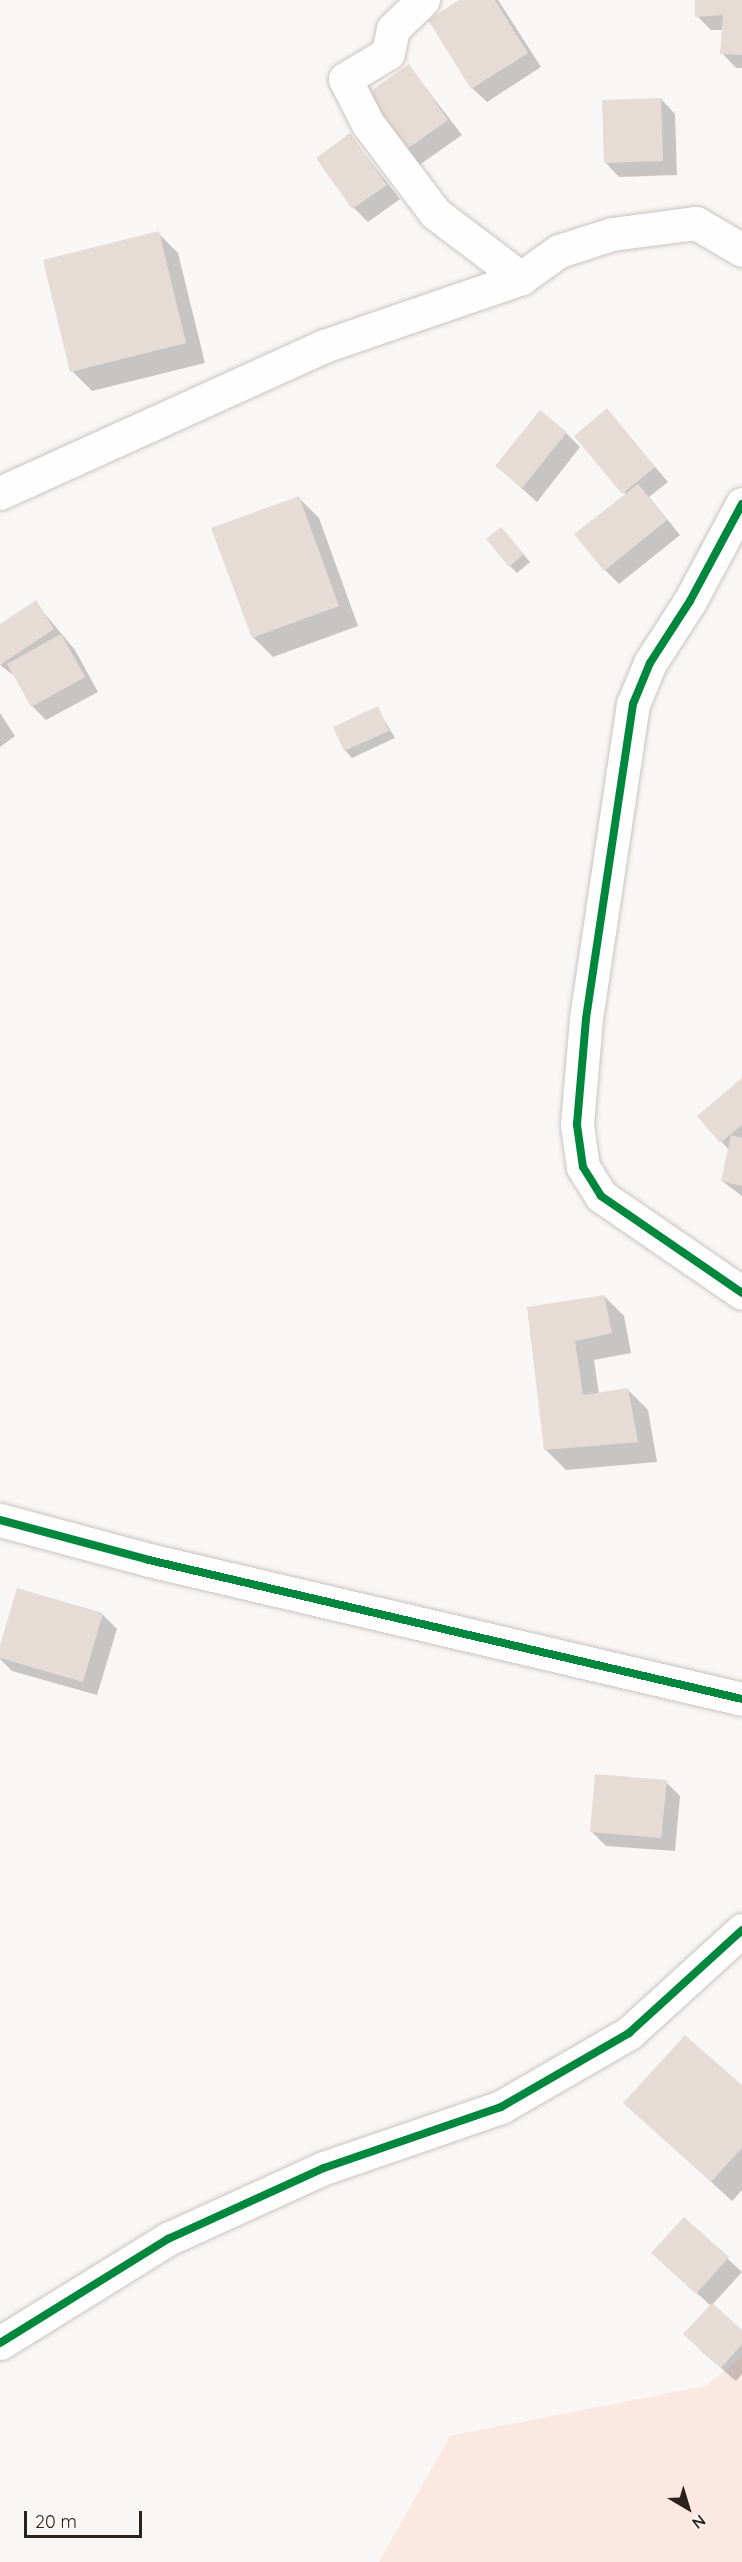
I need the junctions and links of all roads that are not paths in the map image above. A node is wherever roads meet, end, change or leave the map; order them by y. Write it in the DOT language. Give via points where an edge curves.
graph roads {
  1 [pos="423,0"];
  2 [pos="742,250"];
  3 [pos="521,278"];
  4 [pos="0,493"];
  5 [pos="742,504"];
  6 [pos="742,1293"];
  7 [pos="0,1520"];
  8 [pos="742,1699"];
  9 [pos="742,1930"];
  10 [pos="0,2343"];
  1 -- 3 [label="street" via="393,29 388,53 345,79 368,124 435,213"];
  2 -- 3 [label="street" via="696,223 677,224 612,234 559,251"];
  3 -- 4 [label="street" via="306,354"];
  5 -- 6 [label="street" via="690,601 650,663 633,704 588,1008 578,1125 583,1167 601,1197"];
  7 -- 8 [label="street" via="149,1560"];
  9 -- 10 [label="street" via="629,2033 501,2107 324,2168 168,2239"];
}
